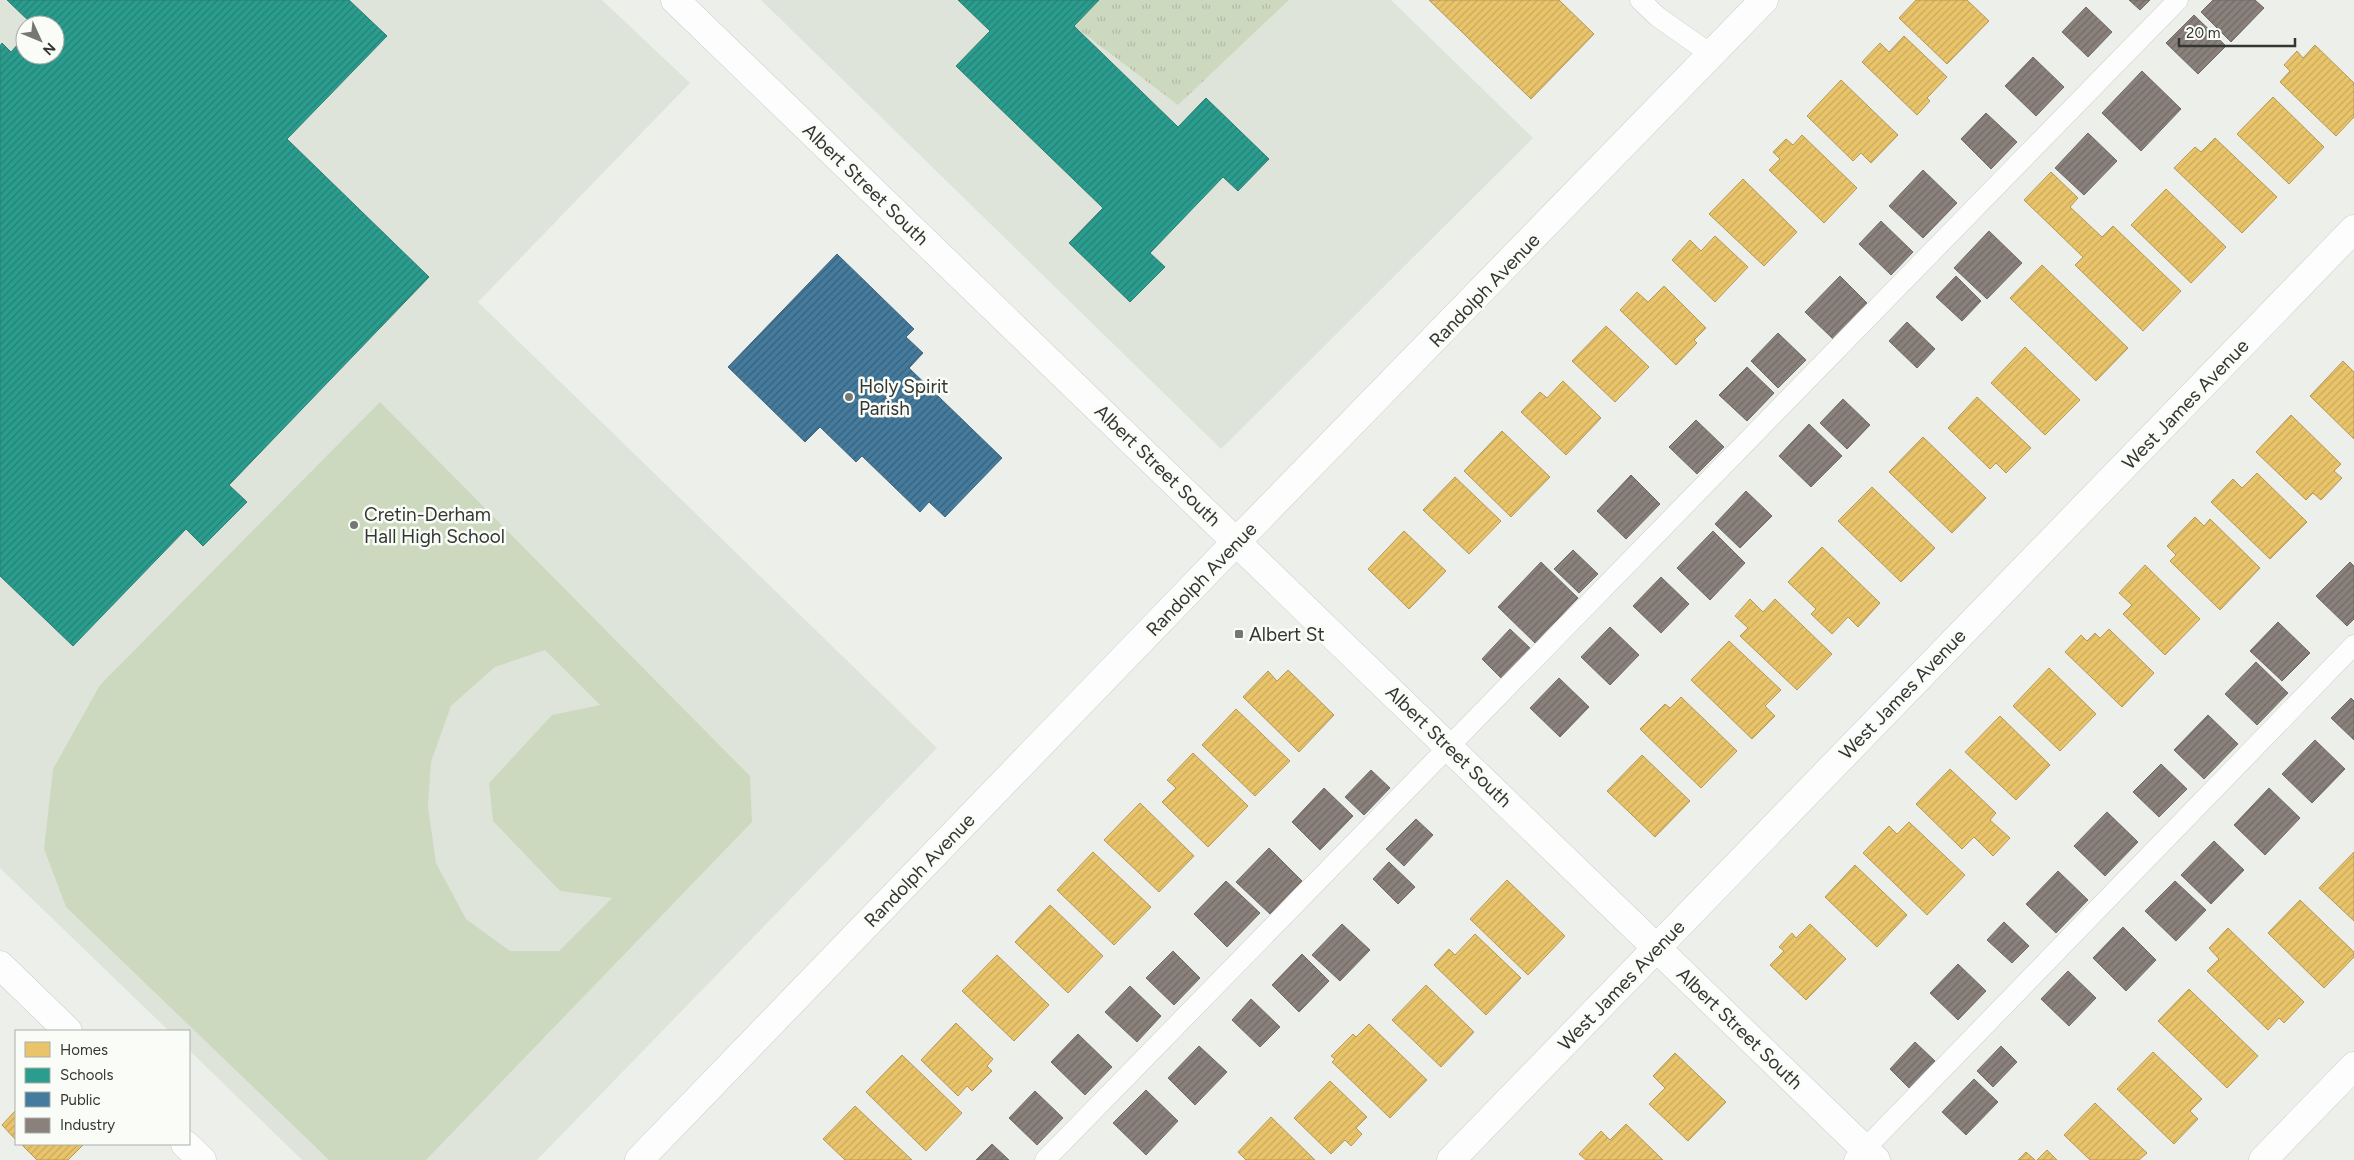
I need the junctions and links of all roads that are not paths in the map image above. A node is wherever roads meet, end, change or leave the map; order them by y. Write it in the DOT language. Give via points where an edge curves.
graph roads {
  1 [pos="675,0"];
  2 [pos="1640,0"];
  3 [pos="1764,0"];
  4 [pos="2178,0"];
  5 [pos="1712,54"];
  6 [pos="2354,229"];
  7 [pos="1237,541"];
  8 [pos="2354,644"];
  9 [pos="1450,747"];
  10 [pos="1658,947"];
  11 [pos="3,974"];
  12 [pos="67,1030"];
  13 [pos="2354,1066"];
  14 [pos="186,1145"];
  15 [pos="1865,1156"];
  16 [pos="202,1160"];
  17 [pos="639,1160"];
  18 [pos="1045,1160"];
  19 [pos="1451,1160"];
  20 [pos="2263,1160"];
  1 -- 7 [label="street, Albert Street South"];
  2 -- 5 [label="lane" via="1658,17"];
  3 -- 5 [label="street, Randolph Avenue"];
  4 -- 9 [label="lane"];
  5 -- 7 [label="street, Randolph Avenue"];
  6 -- 10 [label="street, West James Avenue"];
  7 -- 9 [label="street, Albert Street South"];
  7 -- 17 [label="street, Randolph Avenue"];
  8 -- 15 [label="lane"];
  9 -- 10 [label="street, Albert Street South"];
  9 -- 18 [label="lane"];
  10 -- 15 [label="street, Albert Street South"];
  10 -- 19 [label="street, West James Avenue"];
  11 -- 12 [label="street"];
  13 -- 20 [label="street"];
  14 -- 16 [label="street"];
}
